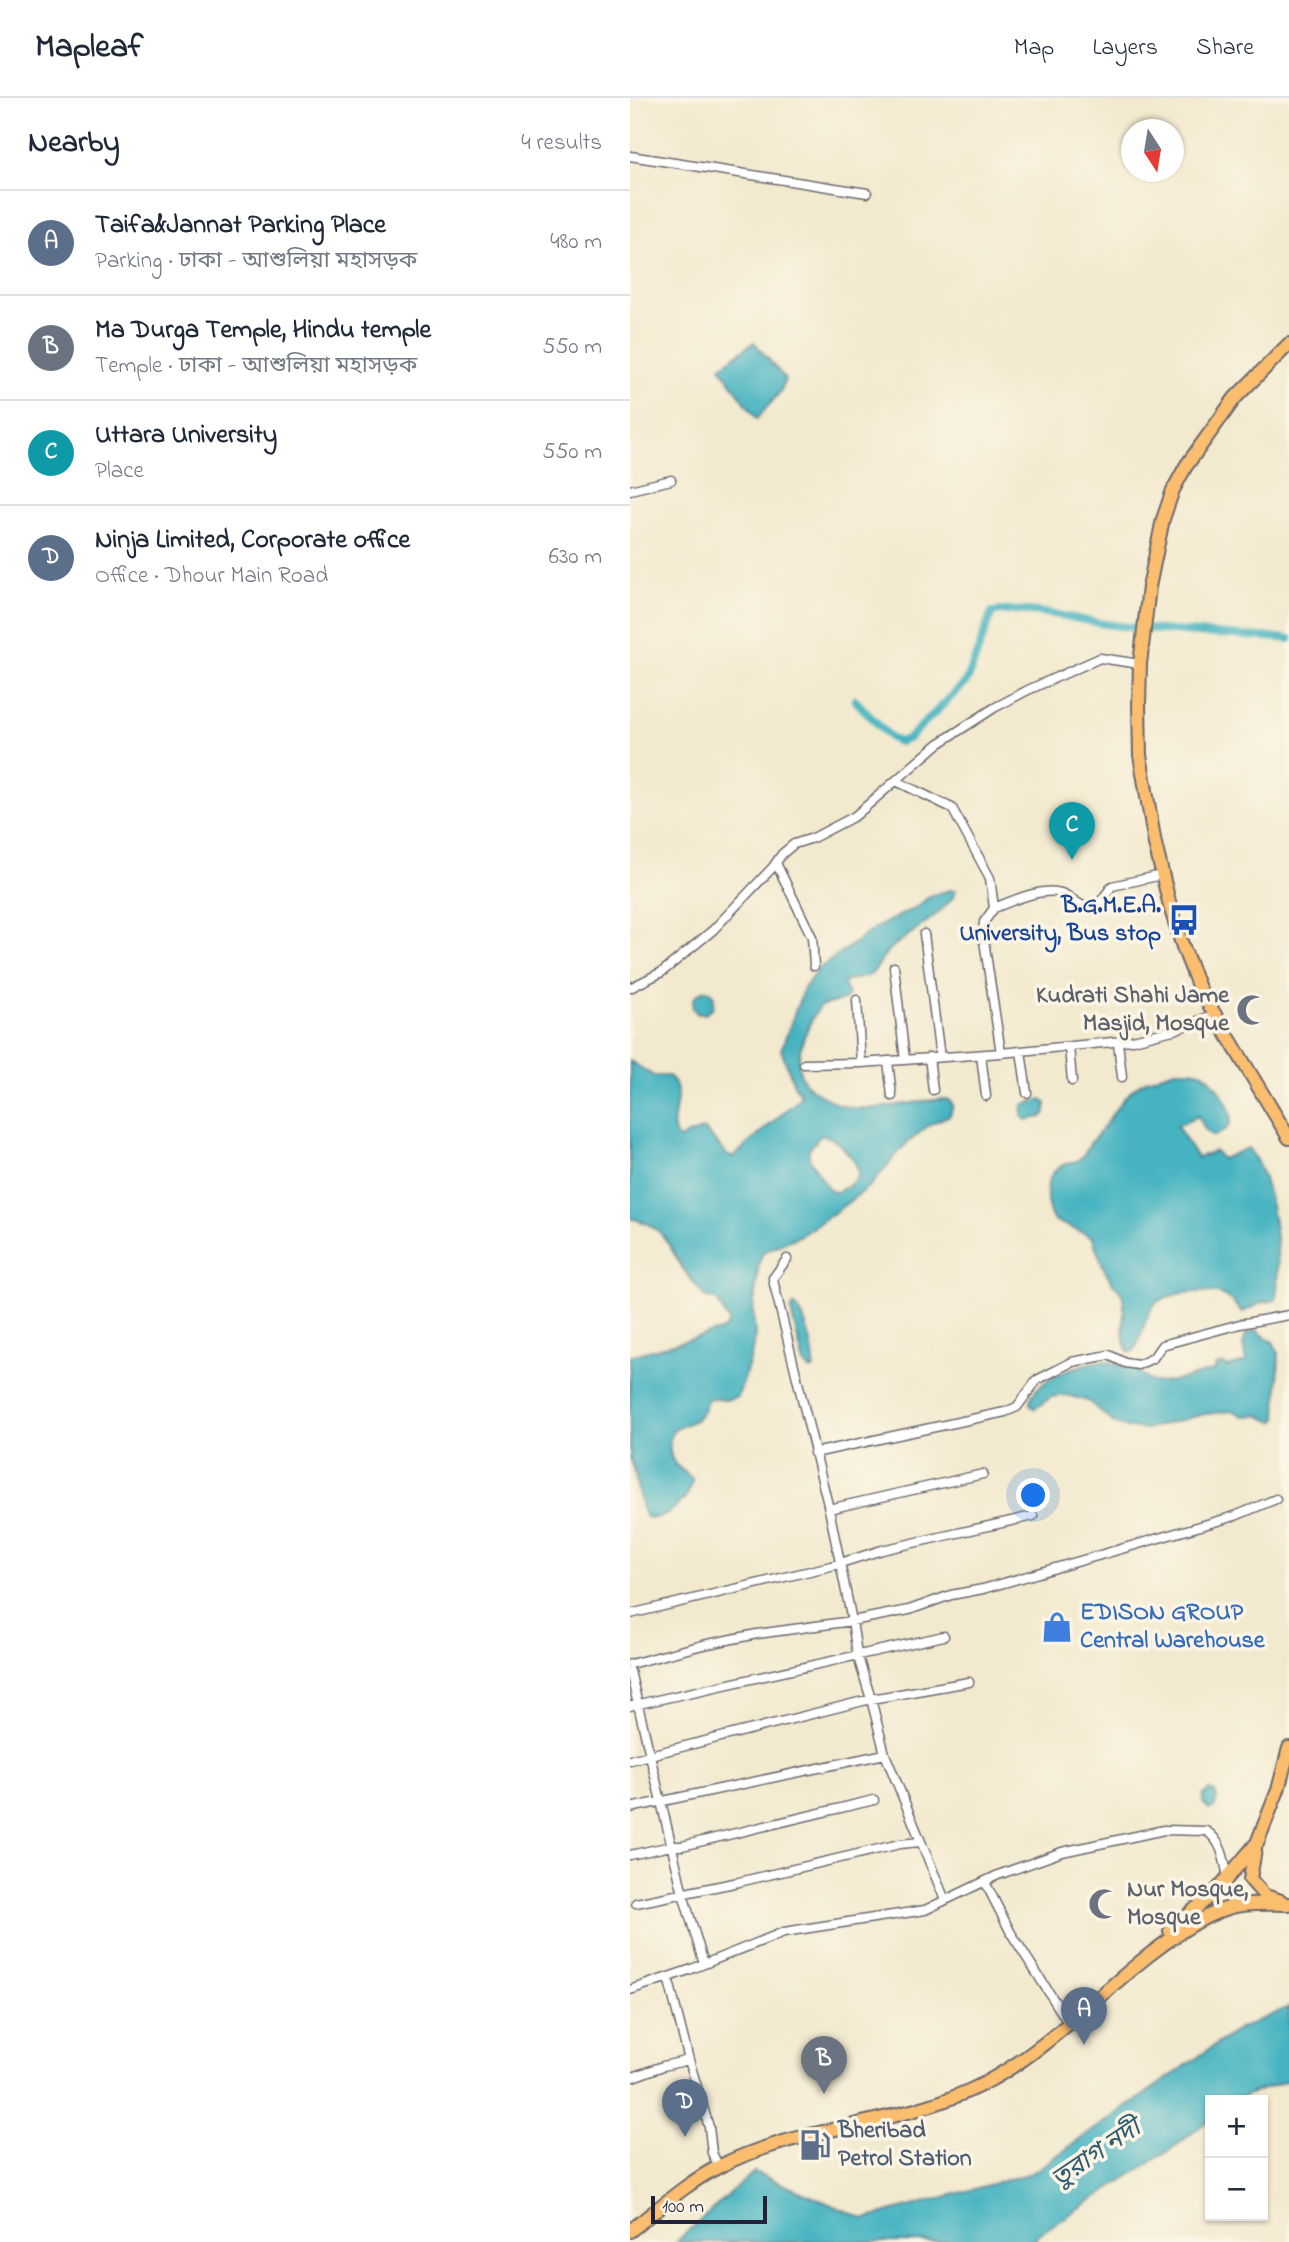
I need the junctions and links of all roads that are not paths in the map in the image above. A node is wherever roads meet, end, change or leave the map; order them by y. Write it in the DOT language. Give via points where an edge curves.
graph roads {
  1 [pos="630,156"];
  2 [pos="867,193"];
  3 [pos="1289,344"];
  4 [pos="671,480"];
  5 [pos="630,490"];
  6 [pos="1141,660"];
  7 [pos="897,781"];
  8 [pos="776,863"];
  9 [pos="1162,875"];
  10 [pos="995,908"];
  11 [pos="924,934"];
  12 [pos="814,966"];
  13 [pos="894,967"];
  14 [pos="630,988"];
  15 [pos="857,1000"];
  16 [pos="1214,1014"];
  17 [pos="1118,1042"];
  18 [pos="1069,1047"];
  19 [pos="1021,1051"];
  20 [pos="1001,1054"];
  21 [pos="981,1055"];
  22 [pos="940,1056"];
  23 [pos="929,1058"];
  24 [pos="905,1059"];
  25 [pos="888,1061"];
  26 [pos="861,1063"];
  27 [pos="804,1064"];
  28 [pos="1122,1077"];
  29 [pos="1072,1081"];
  30 [pos="933,1090"];
  31 [pos="1027,1093"];
  32 [pos="892,1096"];
  33 [pos="986,1096"];
  34 [pos="1289,1138"];
  35 [pos="788,1259"];
  36 [pos="1289,1315"];
  37 [pos="814,1453"];
  38 [pos="983,1475"];
  39 [pos="1276,1499"];
  40 [pos="829,1509"];
  41 [pos="1033,1516"];
  42 [pos="839,1562"];
  43 [pos="630,1614"];
  44 [pos="852,1622"];
  45 [pos="944,1636"];
  46 [pos="857,1654"];
  47 [pos="630,1664"];
  48 [pos="630,1671"];
  49 [pos="969,1682"];
  50 [pos="871,1699"];
  51 [pos="633,1705"];
  52 [pos="1289,1748"];
  53 [pos="885,1754"];
  54 [pos="649,1756"];
  55 [pos="630,1760"];
  56 [pos="874,1800"];
  57 [pos="661,1802"];
  58 [pos="630,1808"];
  59 [pos="920,1842"];
  60 [pos="1257,1843"];
  61 [pos="671,1846"];
  62 [pos="630,1855"];
  63 [pos="1228,1878"];
  64 [pos="985,1882"];
  65 [pos="683,1894"];
  66 [pos="945,1900"];
  67 [pos="635,1903"];
  68 [pos="1289,1904"];
  69 [pos="704,1964"];
  70 [pos="1131,1969"];
  71 [pos="668,1977"];
  72 [pos="630,1990"];
  73 [pos="1069,2024"];
  74 [pos="689,2060"];
  75 [pos="630,2078"];
  76 [pos="719,2166"];
  77 [pos="630,2231"];
  1 -- 2 [label="street"];
  3 -- 6 [label="highway" via="1235,398 1173,490 1155,554"];
  4 -- 5 [label="street"];
  6 -- 7 [label="street" via="1100,658 1028,690 938,744"];
  6 -- 9 [label="highway" via="1140,755"];
  7 -- 8 [label="street" via="841,825 794,844"];
  7 -- 10 [label="street" via="951,808 990,878"];
  8 -- 12 [label="street" via="812,937"];
  8 -- 14 [label="street" via="713,930 662,972"];
  9 -- 10 [label="street" via="1112,886 1091,909 1061,893 1040,893"];
  9 -- 16 [label="highway" via="1183,947"];
  10 -- 20 [label="street" via="984,922 983,934"];
  11 -- 22 [label="street"];
  13 -- 24 [label="street"];
  15 -- 26 [label="street"];
  16 -- 17 [label="street" via="1177,1029"];
  16 -- 34 [label="highway"];
  17 -- 18 [label="street"];
  17 -- 28 [label="street"];
  18 -- 19 [label="street"];
  18 -- 29 [label="street"];
  19 -- 20 [label="street"];
  19 -- 31 [label="street"];
  20 -- 21 [label="street"];
  21 -- 22 [label="street"];
  21 -- 33 [label="street"];
  22 -- 23 [label="street"];
  23 -- 24 [label="street"];
  23 -- 30 [label="street"];
  24 -- 25 [label="street"];
  25 -- 26 [label="street"];
  25 -- 32 [label="street"];
  26 -- 27 [label="street"];
  35 -- 37 [label="street" via="774,1284"];
  36 -- 37 [label="street" via="1162,1345 1153,1358 1138,1365 1109,1355 1072,1362 1037,1380 1017,1407 1005,1412"];
  37 -- 40 [label="street"];
  38 -- 40 [label="street"];
  39 -- 44 [label="street" via="1235,1516"];
  40 -- 42 [label="street"];
  41 -- 42 [label="street"];
  42 -- 43 [label="street"];
  42 -- 44 [label="street"];
  44 -- 46 [label="street"];
  44 -- 47 [label="street" via="757,1634"];
  45 -- 46 [label="street"];
  46 -- 50 [label="street"];
  46 -- 51 [label="street"];
  48 -- 51 [label="street"];
  49 -- 50 [label="street"];
  50 -- 53 [label="street"];
  50 -- 54 [label="street"];
  51 -- 54 [label="street"];
  52 -- 60 [label="highway"];
  53 -- 57 [label="street"];
  53 -- 59 [label="street"];
  54 -- 55 [label="street"];
  54 -- 57 [label="street"];
  56 -- 61 [label="street"];
  57 -- 58 [label="street"];
  57 -- 61 [label="street"];
  59 -- 65 [label="street"];
  59 -- 66 [label="street"];
  60 -- 63 [label="highway"];
  60 -- 68 [label="highway" via="1250,1879 1265,1896"];
  61 -- 62 [label="street"];
  61 -- 65 [label="street"];
  63 -- 64 [label="street" via="1211,1834 1164,1830 1062,1853"];
  63 -- 70 [label="highway"];
  64 -- 66 [label="street"];
  64 -- 73 [label="street" via="1011,1933"];
  65 -- 67 [label="street"];
  65 -- 69 [label="street"];
  66 -- 69 [label="street" via="925,1910 784,1932"];
  68 -- 70 [label="highway" via="1234,1906 1213,1913"];
  69 -- 71 [label="street"];
  70 -- 73 [label="highway"];
  71 -- 72 [label="street"];
  71 -- 74 [label="street"];
  73 -- 76 [label="highway" via="1007,2070 934,2105 781,2144"];
  74 -- 75 [label="street"];
  74 -- 76 [label="street"];
  76 -- 77 [label="highway"];
}
